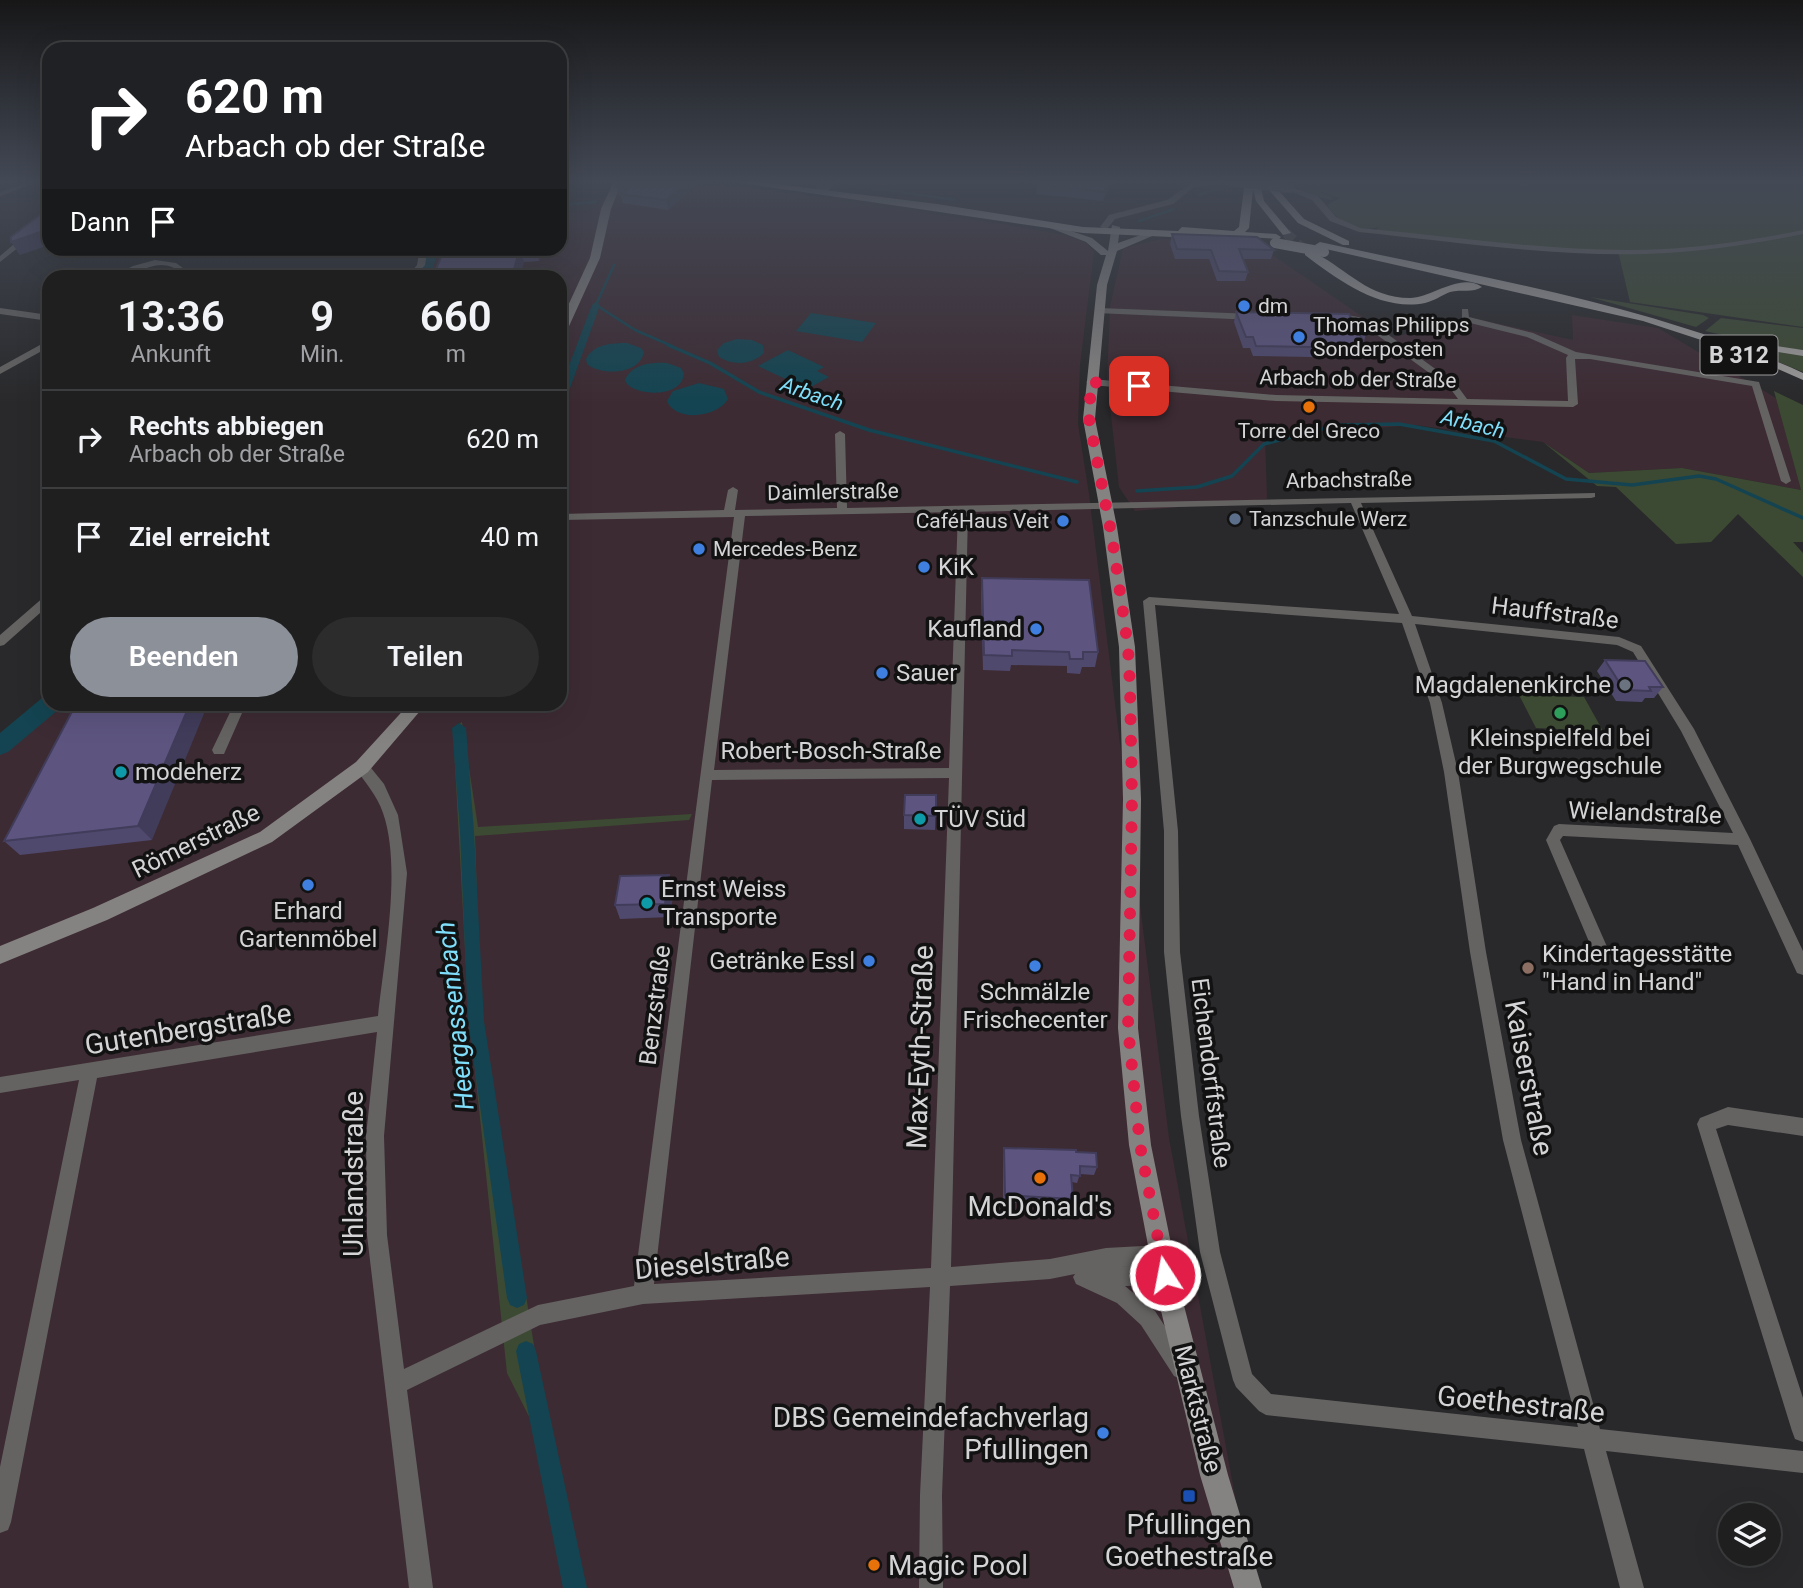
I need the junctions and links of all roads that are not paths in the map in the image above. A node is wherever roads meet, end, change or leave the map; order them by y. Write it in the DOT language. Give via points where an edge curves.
graph roads {
  1 [pos="596,255"];
  2 [pos="1108,255"];
  3 [pos="1311,255"];
  4 [pos="1347,255"];
  5 [pos="1353,255"];
  6 [pos="1386,255"];
  7 [pos="1404,269"];
  8 [pos="132,270"];
  9 [pos="184,270"];
  10 [pos="1453,275"];
  11 [pos="1432,286"];
  12 [pos="1497,288"];
  13 [pos="0,311"];
  14 [pos="1099,311"];
  15 [pos="1465,311"];
  16 [pos="42,316"];
  17 [pos="1261,317"];
  18 [pos="1328,318"];
  19 [pos="567,320"];
  20 [pos="1677,329"];
  21 [pos="42,347"];
  22 [pos="1803,353"];
  23 [pos="1574,354"];
  24 [pos="0,371"];
  25 [pos="1803,377"];
  26 [pos="1091,382"];
  27 [pos="1803,385"];
  28 [pos="1464,401"];
  29 [pos="840,434"];
  30 [pos="1786,481"];
  31 [pos="733,490"];
  32 [pos="1591,495"];
  33 [pos="1354,499"];
  34 [pos="1107,507"];
  35 [pos="963,508"];
  36 [pos="842,510"];
  37 [pos="735,513"];
  38 [pos="567,517"];
  39 [pos="1149,601"];
  40 [pos="42,605"];
  41 [pos="1407,619"];
  42 [pos="0,642"];
  43 [pos="237,711"];
  44 [pos="412,711"];
  45 [pos="219,750"];
  46 [pos="362,767"];
  47 [pos="956,773"];
  48 [pos="706,775"];
  49 [pos="1743,839"];
  50 [pos="0,955"];
  51 [pos="1604,958"];
  52 [pos="1803,968"];
  53 [pos="384,1023"];
  54 [pos="89,1073"];
  55 [pos="0,1085"];
  56 [pos="1803,1127"];
  57 [pos="1163,1265"];
  58 [pos="1050,1269"];
  59 [pos="940,1275"];
  60 [pos="1083,1278"];
  61 [pos="643,1294"];
  62 [pos="1242,1380"];
  63 [pos="396,1384"];
  64 [pos="1190,1384"];
  65 [pos="1803,1431"];
  66 [pos="1594,1440"];
  67 [pos="1803,1462"];
  68 [pos="0,1522"];
  69 [pos="421,1588"];
  70 [pos="931,1588"];
  71 [pos="1248,1588"];
  72 [pos="1632,1588"];
  1 -- 19 [label="main road"];
  2 -- 14 [label="main road, Marktstraße"];
  3 -- 11 [label="main road, B 312" via="1353,283 1387,297 1422,300"];
  4 -- 7 [label="main road"];
  5 -- 10 [label="main road"];
  6 -- 10 [label="main road, B 312"];
  7 -- 11 [label="main road"];
  7 -- 12 [label="main road"];
  8 -- 9 [label="street" via="153,262 179,265"];
  10 -- 20 [label="main road, B 312" via="1609,308"];
  11 -- 12 [label="main road, B 312"];
  12 -- 20 [label="main road, B 312"];
  13 -- 16 [label="street"];
  14 -- 17 [label="street"];
  14 -- 26 [label="main road, Marktstraße"];
  15 -- 23 [label="street" via="1465,319 1530,335"];
  18 -- 28 [label="street" via="1365,322 1453,386"];
  20 -- 22 [label="main road, B 312"];
  20 -- 25 [label="main road, B 312" via="1748,352"];
  20 -- 27 [label="main road, B 312"];
  21 -- 24 [label="street"];
  23 -- 28 [label="street, Arbach ob der Straße" via="1570,358 1573,404"];
  23 -- 30 [label="street" via="1756,384"];
  26 -- 28 [label="street, Arbach ob der Straße" via="1276,398"];
  26 -- 34 [label="main road, Marktstraße" via="1089,419"];
  29 -- 36 [label="street"];
  31 -- 37 [label="street, Benzstraße"];
  32 -- 33 [label="street, Arbachstraße"];
  33 -- 34 [label="street, Arbachstraße"];
  33 -- 41 [label="street, Kaiserstraße"];
  34 -- 35 [label="street, Daimlerstraße"];
  34 -- 57 [label="main road, Marktstraße" via="1130,687 1128,1028 1140,1145"];
  35 -- 36 [label="street, Daimlerstraße"];
  35 -- 47 [label="street, Max-Eyth-Straße"];
  36 -- 37 [label="street, Daimlerstraße"];
  37 -- 38 [label="street, Daimlerstraße"];
  37 -- 48 [label="street, Benzstraße"];
  39 -- 41 [label="street, Hauffstraße"];
  39 -- 62 [label="street, Eichendorffstraße" via="1171,831 1172,952 1191,1116 1210,1252"];
  40 -- 42 [label="street"];
  41 -- 49 [label="street, Hauffstraße" via="1619,641 1637,649 1687,729"];
  41 -- 66 [label="street, Kaiserstraße" via="1436,703 1451,772 1512,1140"];
  43 -- 45 [label="street"];
  44 -- 46 [label="main road, Römerstraße"];
  46 -- 50 [label="main road, Römerstraße" via="266,837"];
  46 -- 53 [label="street, Uhlandstraße" via="379,788 391,816 400,873"];
  47 -- 48 [label="street, Robert-Bosch-Straße"];
  47 -- 59 [label="street, Max-Eyth-Straße"];
  48 -- 61 [label="street, Benzstraße"];
  49 -- 51 [label="street, Wielandstraße" via="1559,830 1553,840"];
  49 -- 52 [label="street, Hauffstraße"];
  53 -- 54 [label="street, Gutenbergstraße"];
  53 -- 63 [label="street, Uhlandstraße" via="375,1136 377,1235"];
  54 -- 55 [label="street, Gutenbergstraße"];
  54 -- 68 [label="street"];
  56 -- 65 [label="street" via="1728,1116 1706,1124"];
  57 -- 58 [label="street, Dieselstraße" via="1106,1258"];
  57 -- 60 [label="street, Dieselstraße"];
  57 -- 64 [label="main road, Marktstraße"];
  58 -- 59 [label="street, Dieselstraße"];
  58 -- 60 [label="street, Dieselstraße"];
  59 -- 61 [label="street, Dieselstraße"];
  59 -- 70 [label="street, Max-Eyth-Straße"];
  60 -- 64 [label="street, Dieselstraße" via="1124,1296 1148,1318"];
  61 -- 63 [label="street, Dieselstraße" via="538,1315"];
  62 -- 66 [label="street, Goethestraße" via="1266,1404"];
  63 -- 69 [label="street, Uhlandstraße"];
  64 -- 71 [label="main road, Marktstraße"];
  66 -- 67 [label="street, Goethestraße"];
  66 -- 72 [label="street, Kaiserstraße"];
}
